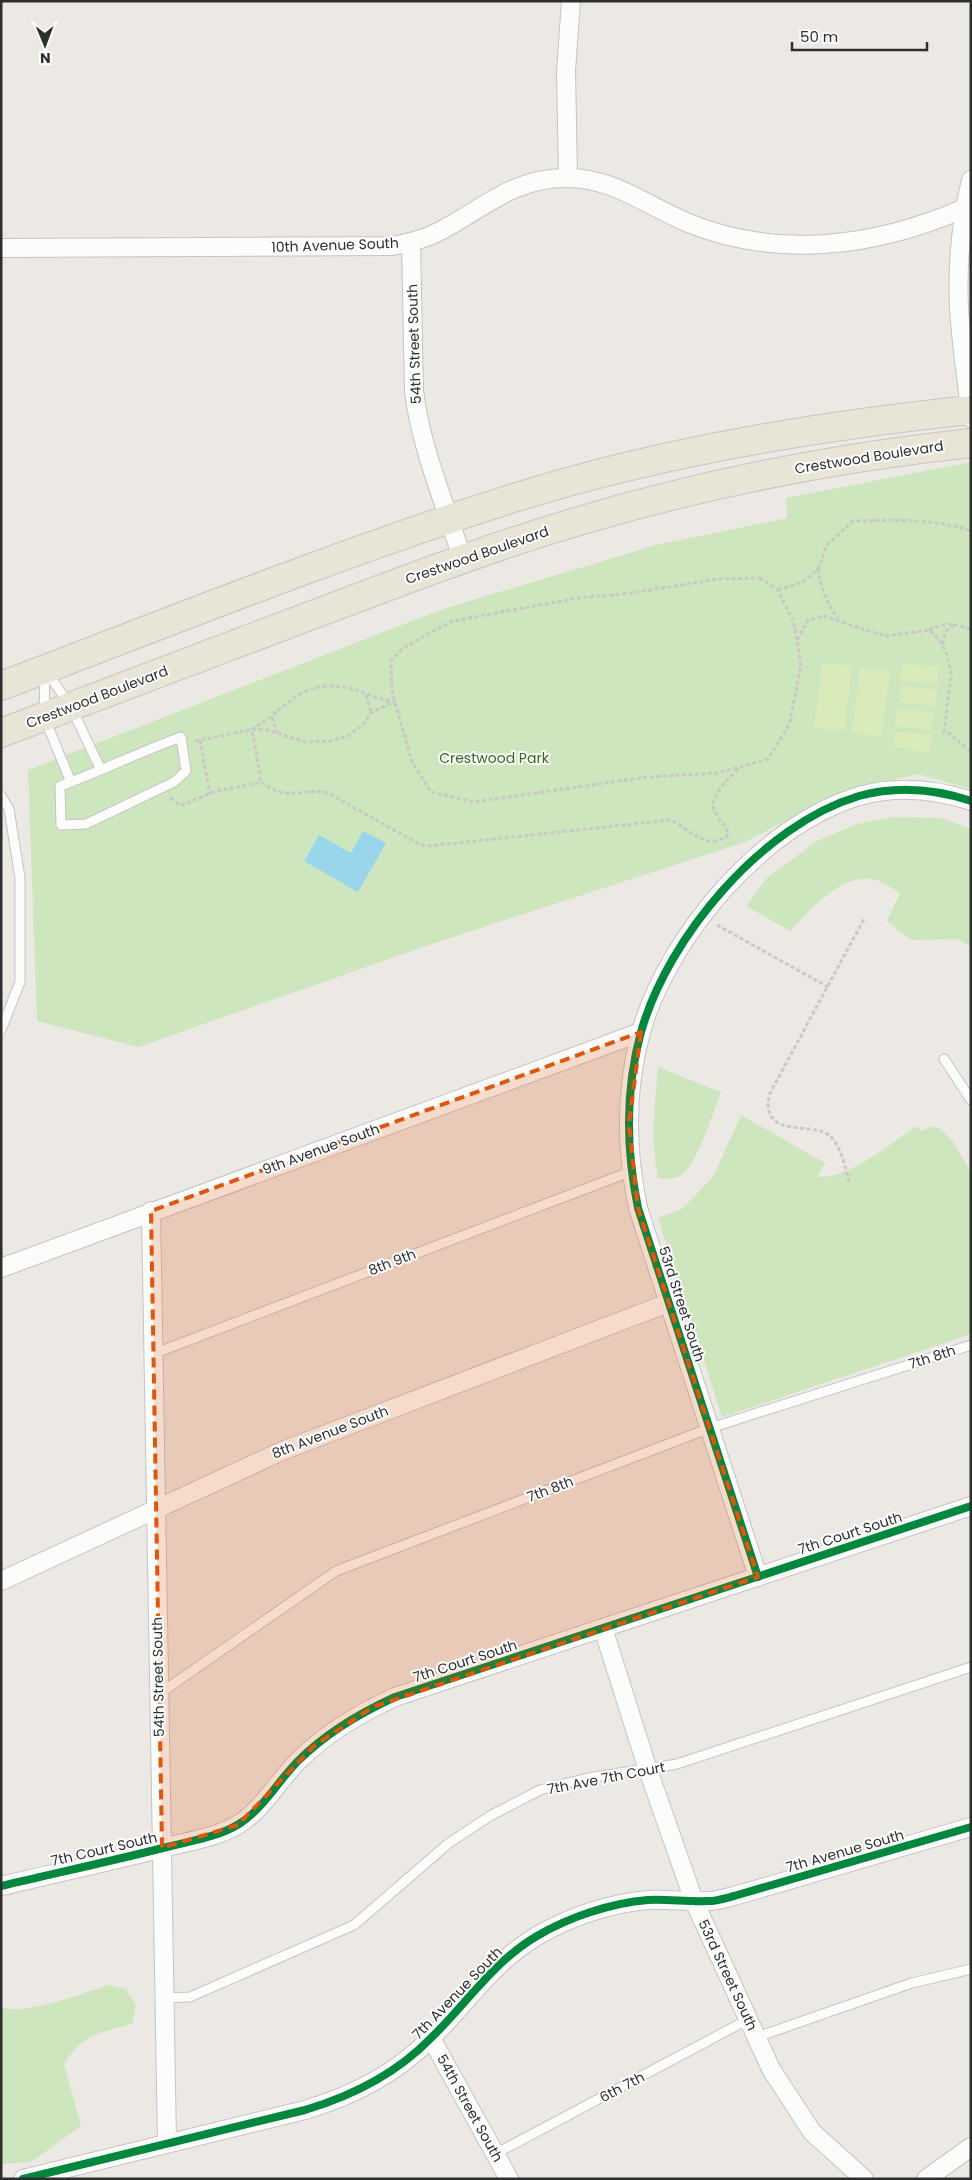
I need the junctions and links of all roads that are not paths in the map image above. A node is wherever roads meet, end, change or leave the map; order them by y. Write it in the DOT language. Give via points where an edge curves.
graph roads {
  1 [pos="571,1"];
  2 [pos="568,178"];
  3 [pos="971,180"];
  4 [pos="965,208"];
  5 [pos="411,242"];
  6 [pos="1,248"];
  7 [pos="970,413"];
  8 [pos="971,443"];
  9 [pos="450,519"];
  10 [pos="462,558"];
  11 [pos="45,669"];
  12 [pos="1,686"];
  13 [pos="71,706"];
  14 [pos="44,717"];
  15 [pos="1,733"];
  16 [pos="101,770"];
  17 [pos="71,782"];
  18 [pos="1,796"];
  19 [pos="971,802"];
  20 [pos="1,1030"];
  21 [pos="641,1032"];
  22 [pos="944,1059"];
  23 [pos="971,1100"];
  24 [pos="632,1171"];
  25 [pos="151,1211"];
  26 [pos="1,1268"];
  27 [pos="668,1303"];
  28 [pos="971,1345"];
  29 [pos="153,1354"];
  30 [pos="710,1428"];
  31 [pos="971,1506"];
  32 [pos="156,1509"];
  33 [pos="758,1577"];
  34 [pos="1,1581"];
  35 [pos="603,1628"];
  36 [pos="971,1666"];
  37 [pos="158,1694"];
  38 [pos="647,1767"];
  39 [pos="971,1827"];
  40 [pos="162,1848"];
  41 [pos="1,1886"];
  42 [pos="694,1901"];
  43 [pos="971,1969"];
  44 [pos="164,1998"];
  45 [pos="749,2019"];
  46 [pos="431,2038"];
  47 [pos="757,2038"];
  48 [pos="167,2143"];
  49 [pos="971,2147"];
  50 [pos="495,2154"];
  51 [pos="23,2179"];
  52 [pos="508,2179"];
  53 [pos="864,2179"];
  54 [pos="926,2179"];
  1 -- 2 [label="street" via="566,71"];
  2 -- 4 [label="street, 10th Avenue South" via="603,182 706,230 770,244 858,242 916,228"];
  2 -- 5 [label="street, 10th Avenue South" via="550,178 514,187 442,230"];
  3 -- 4 [label="street"];
  4 -- 7 [label="street" via="958,275"];
  5 -- 6 [label="street, 10th Avenue South" via="372,247"];
  5 -- 9 [label="street, 54th Street South" via="414,391 425,447"];
  7 -- 9 [label="main road" via="832,428 726,446 590,477"];
  8 -- 10 [label="main road, Crestwood Boulevard" via="762,474 616,510"];
  9 -- 10 [label="street, 54th Street South"];
  9 -- 11 [label="main road"];
  10 -- 13 [label="main road, Crestwood Boulevard"];
  11 -- 12 [label="main road"];
  11 -- 13 [label="lane"];
  11 -- 14 [label="lane"];
  13 -- 14 [label="main road, Crestwood Boulevard"];
  13 -- 16 [label="lane"];
  14 -- 15 [label="main road, Crestwood Boulevard"];
  14 -- 17 [label="lane"];
  16 -- 17 [label="lane"];
  16 -- 17 [label="lane" via="181,737 186,771 174,782 86,824 61,825 60,786"];
  18 -- 20 [label="lane" via="9,809 20,878 20,982"];
  19 -- 21 [label="street, 53rd Street South" via="936,792 899,790 860,796 839,804 767,848 701,916 667,970"];
  21 -- 24 [label="street, 53rd Street South" via="630,1101"];
  21 -- 25 [label="street, 9th Avenue South"];
  22 -- 23 [label="lane"];
  24 -- 27 [label="street, 53rd Street South" via="638,1208"];
  24 -- 29 [label="lane, 8th 9th"];
  25 -- 26 [label="street, 9th Avenue South"];
  25 -- 29 [label="street, 54th Street South"];
  27 -- 30 [label="street, 53rd Street South"];
  27 -- 32 [label="street, 8th Avenue South" via="282,1451"];
  28 -- 30 [label="lane, 7th 8th"];
  29 -- 32 [label="street, 54th Street South"];
  30 -- 33 [label="street, 53rd Street South"];
  30 -- 37 [label="lane, 7th 8th" via="336,1571"];
  31 -- 33 [label="street, 7th Court South"];
  32 -- 34 [label="street, 8th Avenue South"];
  32 -- 37 [label="street, 54th Street South"];
  33 -- 35 [label="street, 7th Court South"];
  35 -- 38 [label="street, 53rd Street South"];
  35 -- 40 [label="street, 7th Court South" via="373,1707 314,1746 256,1810 238,1824 220,1833"];
  36 -- 38 [label="lane, 7th Ave 7th Court" via="677,1764"];
  37 -- 40 [label="street, 54th Street South"];
  38 -- 42 [label="street, 53rd Street South"];
  38 -- 44 [label="lane, 7th Ave 7th Court" via="540,1790 490,1816 449,1843 354,1925 190,1997"];
  39 -- 42 [label="street, 7th Avenue South" via="734,1896"];
  40 -- 41 [label="street, 7th Court South"];
  40 -- 44 [label="street, 54th Street South"];
  42 -- 45 [label="street, 53rd Street South"];
  42 -- 46 [label="street, 7th Avenue South" via="645,1900 619,1905 552,1928 522,1945 497,1967"];
  43 -- 47 [label="lane" via="912,1983"];
  44 -- 48 [label="street, 54th Street South"];
  45 -- 47 [label="street, 53rd Street South"];
  45 -- 50 [label="lane, 6th 7th"];
  46 -- 48 [label="street, 7th Avenue South" via="389,2073 346,2096 305,2110"];
  46 -- 50 [label="street, 54th Street South"];
  47 -- 53 [label="street, 53rd Street South" via="771,2069 812,2132"];
  48 -- 51 [label="street, 7th Avenue South"];
  49 -- 54 [label="street"];
  50 -- 52 [label="street, 54th Street South"];
}
